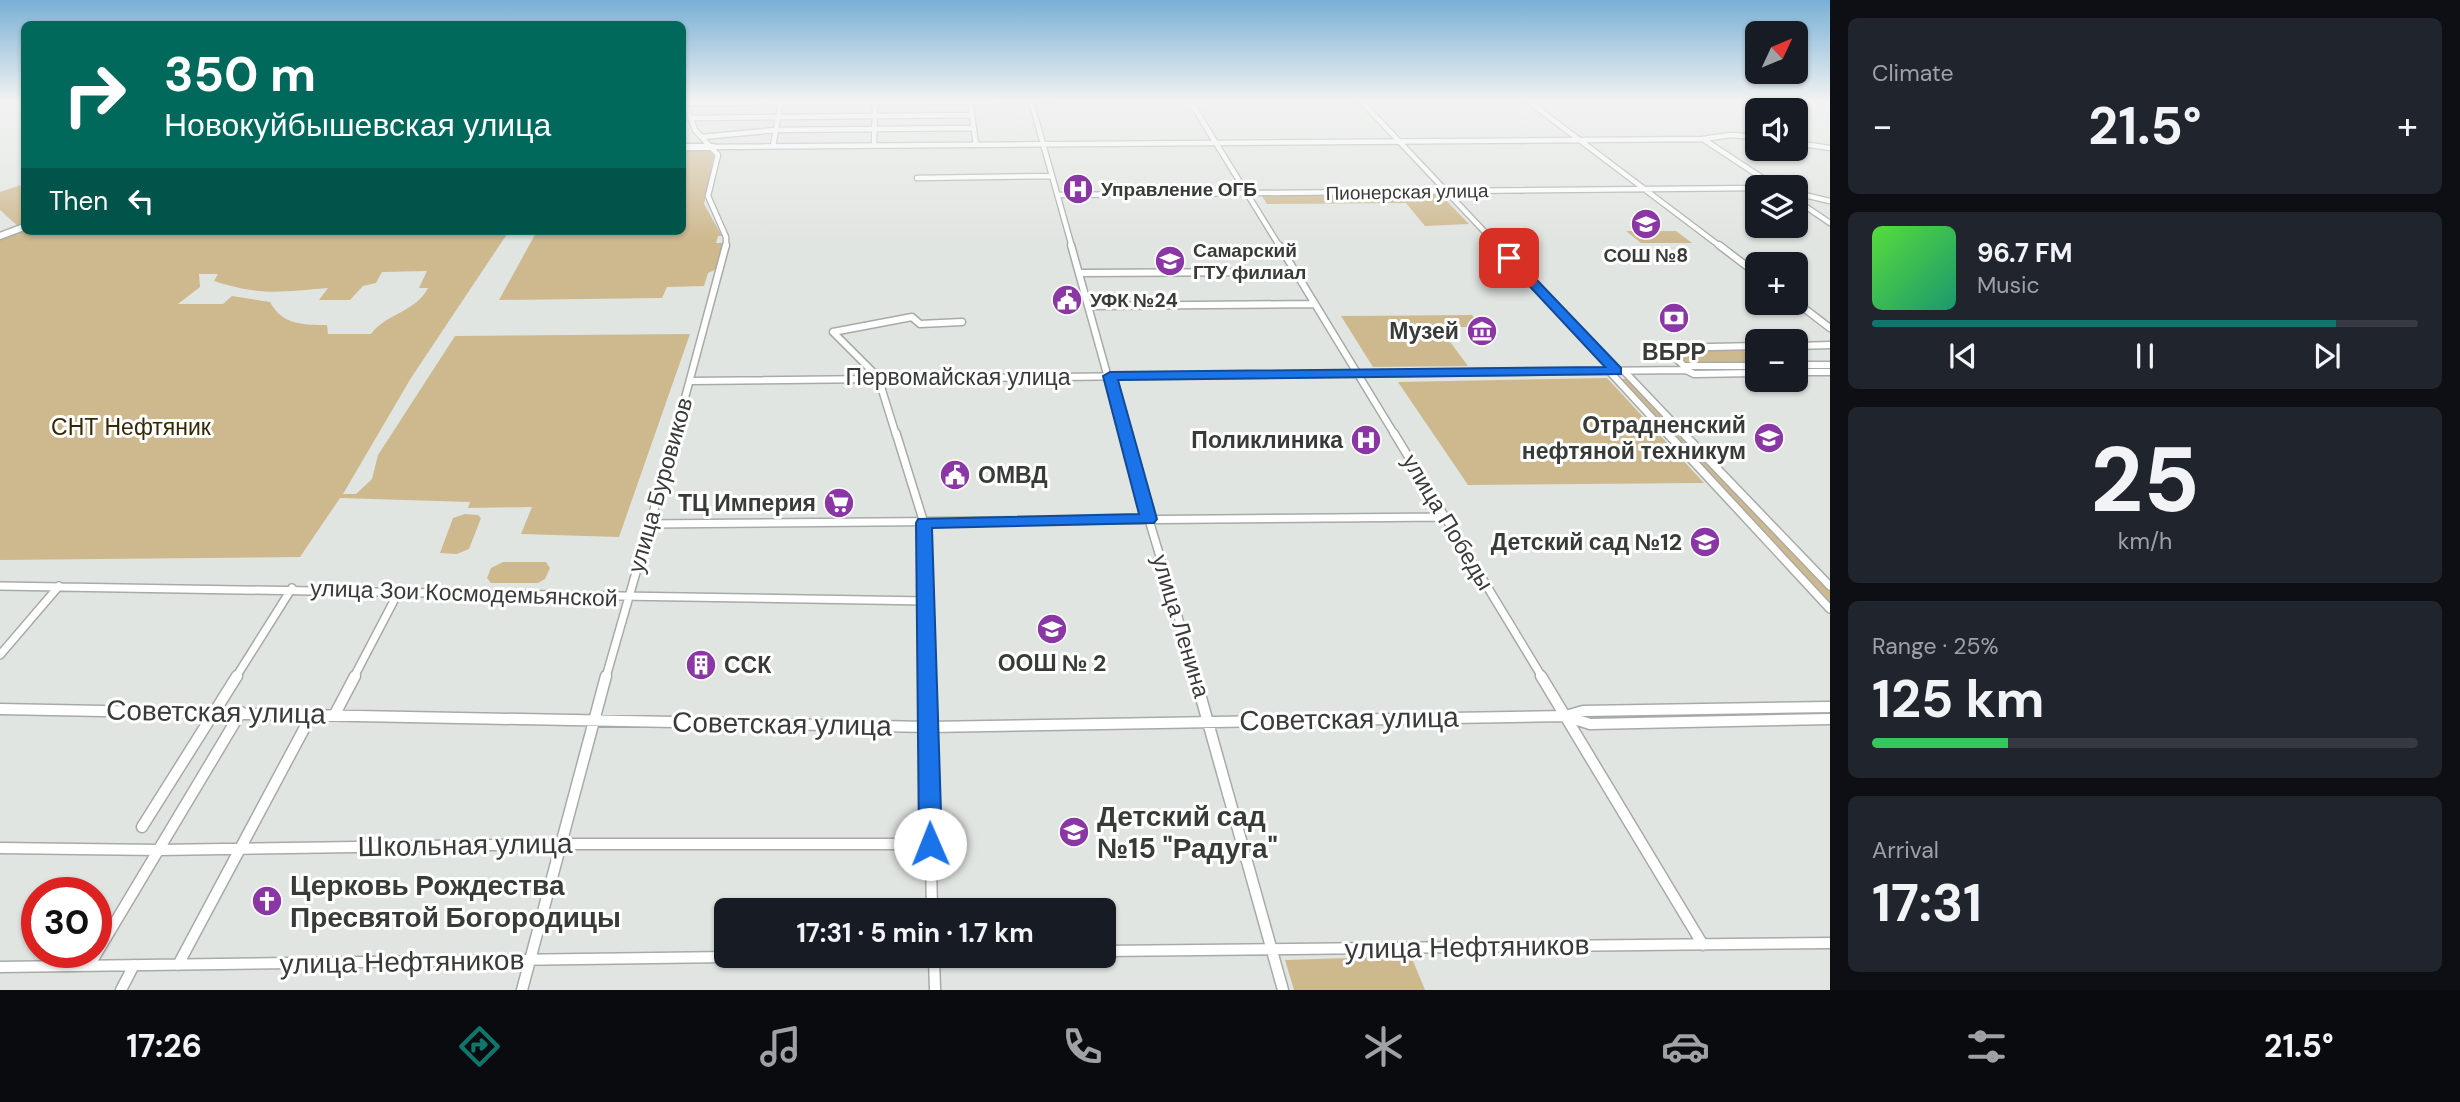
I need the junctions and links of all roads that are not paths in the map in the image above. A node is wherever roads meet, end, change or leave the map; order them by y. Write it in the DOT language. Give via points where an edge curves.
graph roads {
  1 [pos="713,147"];
  2 [pos="1044,147"];
  3 [pos="1219,147"];
  4 [pos="1405,147"];
  5 [pos="1589,147"];
  6 [pos="1715,147"];
  7 [pos="1758,175"];
  8 [pos="1052,176"];
  9 [pos="917,178"];
  10 [pos="1745,188"];
  11 [pos="1645,190"];
  12 [pos="1447,192"];
  13 [pos="1247,194"];
  14 [pos="1058,195"];
  15 [pos="1808,196"];
  16 [pos="1830,201"];
  17 [pos="1808,208"];
  18 [pos="1830,223"];
  19 [pos="21,229"];
  20 [pos="0,236"];
  21 [pos="1745,265"];
  22 [pos="1295,272"];
  23 [pos="1080,273"];
  24 [pos="1314,304"];
  25 [pos="1090,306"];
  26 [pos="1808,311"];
  27 [pos="962,322"];
  28 [pos="1830,328"];
  29 [pos="1808,345"];
  30 [pos="1830,345"];
  31 [pos="1745,346"];
  32 [pos="1808,365"];
  33 [pos="1830,365"];
  34 [pos="1745,366"];
  35 [pos="1685,368"];
  36 [pos="1616,371"];
  37 [pos="1808,372"];
  38 [pos="1830,372"];
  39 [pos="1745,373"];
  40 [pos="1357,374"];
  41 [pos="1110,376"];
  42 [pos="878,377"];
  43 [pos="691,381"];
  44 [pos="1744,496"];
  45 [pos="1726,497"];
  46 [pos="1445,517"];
  47 [pos="1149,519"];
  48 [pos="924,523"];
  49 [pos="648,524"];
  50 [pos="0,586"];
  51 [pos="59,586"];
  52 [pos="1830,586"];
  53 [pos="292,588"];
  54 [pos="399,591"];
  55 [pos="627,598"];
  56 [pos="927,601"];
  57 [pos="1830,609"];
  58 [pos="0,655"];
  59 [pos="1830,706"];
  60 [pos="0,709"];
  61 [pos="213,711"];
  62 [pos="242,712"];
  63 [pos="312,714"];
  64 [pos="335,714"];
  65 [pos="1565,716"];
  66 [pos="1830,719"];
  67 [pos="595,720"];
  68 [pos="1209,721"];
  69 [pos="929,727"];
  70 [pos="142,827"];
  71 [pos="561,844"];
  72 [pos="930,844"];
  73 [pos="0,848"];
  74 [pos="240,849"];
  75 [pos="158,850"];
  76 [pos="932,898"];
  77 [pos="112,927"];
  78 [pos="1830,943"];
  79 [pos="1703,944"];
  80 [pos="1270,950"];
  81 [pos="1116,951"];
  82 [pos="714,958"];
  83 [pos="530,961"];
  84 [pos="112,965"];
  85 [pos="134,965"];
  86 [pos="178,965"];
  87 [pos="0,967"];
  88 [pos="21,967"];
  89 [pos="934,968"];
  90 [pos="121,990"];
  91 [pos="522,990"];
  92 [pos="935,990"];
  93 [pos="1283,990"];
  1 -- 43 [label="street, улица Буровиков" via="718,163 709,203 727,243"];
  2 -- 8 [label="street, улица Ленина"];
  3 -- 13 [label="street, улица Победы"];
  4 -- 12 [label="street"];
  5 -- 11 [label="street"];
  6 -- 7 [label="street"];
  8 -- 9 [label="street"];
  8 -- 14 [label="street, улица Ленина"];
  10 -- 11 [label="street, Пионерская улица"];
  11 -- 12 [label="street, Пионерская улица"];
  11 -- 21 [label="street"];
  12 -- 13 [label="street, Пионерская улица"];
  12 -- 36 [label="street"];
  13 -- 14 [label="street, Пионерская улица"];
  13 -- 22 [label="street, улица Победы"];
  14 -- 23 [label="street, улица Ленина"];
  15 -- 16 [label="street"];
  17 -- 18 [label="street"];
  19 -- 20 [label="street"];
  22 -- 23 [label="street"];
  22 -- 24 [label="street, улица Победы"];
  23 -- 25 [label="street, улица Ленина"];
  24 -- 25 [label="street"];
  24 -- 40 [label="street, улица Победы"];
  25 -- 41 [label="street, улица Ленина"];
  26 -- 28 [label="street"];
  27 -- 42 [label="street" via="920,324 912,317 833,332"];
  29 -- 30 [label="street"];
  31 -- 35 [label="street" via="1666,348"];
  32 -- 33 [label="street"];
  34 -- 35 [label="street, Первомайская улица"];
  35 -- 36 [label="street, Первомайская улица"];
  35 -- 39 [label="street, Первомайская улица" via="1694,374"];
  36 -- 40 [label="street, Первомайская улица"];
  36 -- 44 [label="street"];
  36 -- 45 [label="street"];
  37 -- 38 [label="street"];
  40 -- 41 [label="street, Первомайская улица"];
  40 -- 46 [label="street, улица Победы"];
  41 -- 42 [label="street, Первомайская улица"];
  41 -- 47 [label="street, улица Ленина"];
  42 -- 43 [label="street, Первомайская улица"];
  42 -- 48 [label="street"];
  43 -- 49 [label="street, улица Буровиков"];
  44 -- 45 [label="street"];
  44 -- 52 [label="street"];
  45 -- 57 [label="street"];
  46 -- 47 [label="street"];
  46 -- 65 [label="street, улица Победы"];
  47 -- 48 [label="street"];
  47 -- 68 [label="street, улица Ленина"];
  48 -- 49 [label="street"];
  48 -- 56 [label="street"];
  49 -- 55 [label="street, улица Буровиков"];
  50 -- 51 [label="street, улица Зои Космодемьянской"];
  51 -- 53 [label="street, улица Зои Космодемьянской"];
  51 -- 58 [label="street"];
  53 -- 54 [label="street, улица Зои Космодемьянской"];
  53 -- 61 [label="street"];
  54 -- 55 [label="street, улица Зои Космодемьянской"];
  54 -- 64 [label="street"];
  55 -- 56 [label="street, улица Зои Космодемьянской"];
  55 -- 67 [label="street, улица Буровиков"];
  56 -- 69 [label="street"];
  59 -- 65 [label="street, Советская улица" via="1583,711"];
  60 -- 61 [label="street, Советская улица"];
  61 -- 62 [label="street, Советская улица"];
  61 -- 70 [label="street"];
  62 -- 63 [label="street, Советская улица"];
  62 -- 75 [label="street"];
  63 -- 64 [label="street, Советская улица"];
  63 -- 74 [label="street"];
  64 -- 67 [label="street, Советская улица"];
  65 -- 66 [label="street, Советская улица" via="1590,724"];
  65 -- 68 [label="street, Советская улица"];
  65 -- 79 [label="street, улица Победы"];
  67 -- 69 [label="street, Советская улица"];
  67 -- 71 [label="street, улица Буровиков"];
  68 -- 69 [label="street, Советская улица"];
  68 -- 80 [label="street, улица Ленина"];
  69 -- 72 [label="street"];
  71 -- 72 [label="street, Школьная улица"];
  71 -- 74 [label="street, Школьная улица"];
  71 -- 83 [label="street, улица Буровиков"];
  72 -- 76 [label="street"];
  73 -- 75 [label="street, Школьная улица"];
  74 -- 75 [label="street, Школьная улица"];
  74 -- 86 [label="street"];
  75 -- 77 [label="street"];
  78 -- 79 [label="street, улица Нефтяников"];
  79 -- 80 [label="street, улица Нефтяников"];
  80 -- 81 [label="street, улица Нефтяников"];
  80 -- 93 [label="street, улица Ленина"];
  82 -- 83 [label="street, улица Нефтяников"];
  83 -- 86 [label="street, улица Нефтяников"];
  83 -- 91 [label="street, улица Буровиков"];
  84 -- 85 [label="street, улица Нефтяников"];
  85 -- 86 [label="street, улица Нефтяников"];
  85 -- 90 [label="street"];
  87 -- 88 [label="street, улица Нефтяников"];
  89 -- 92 [label="street"];
}
